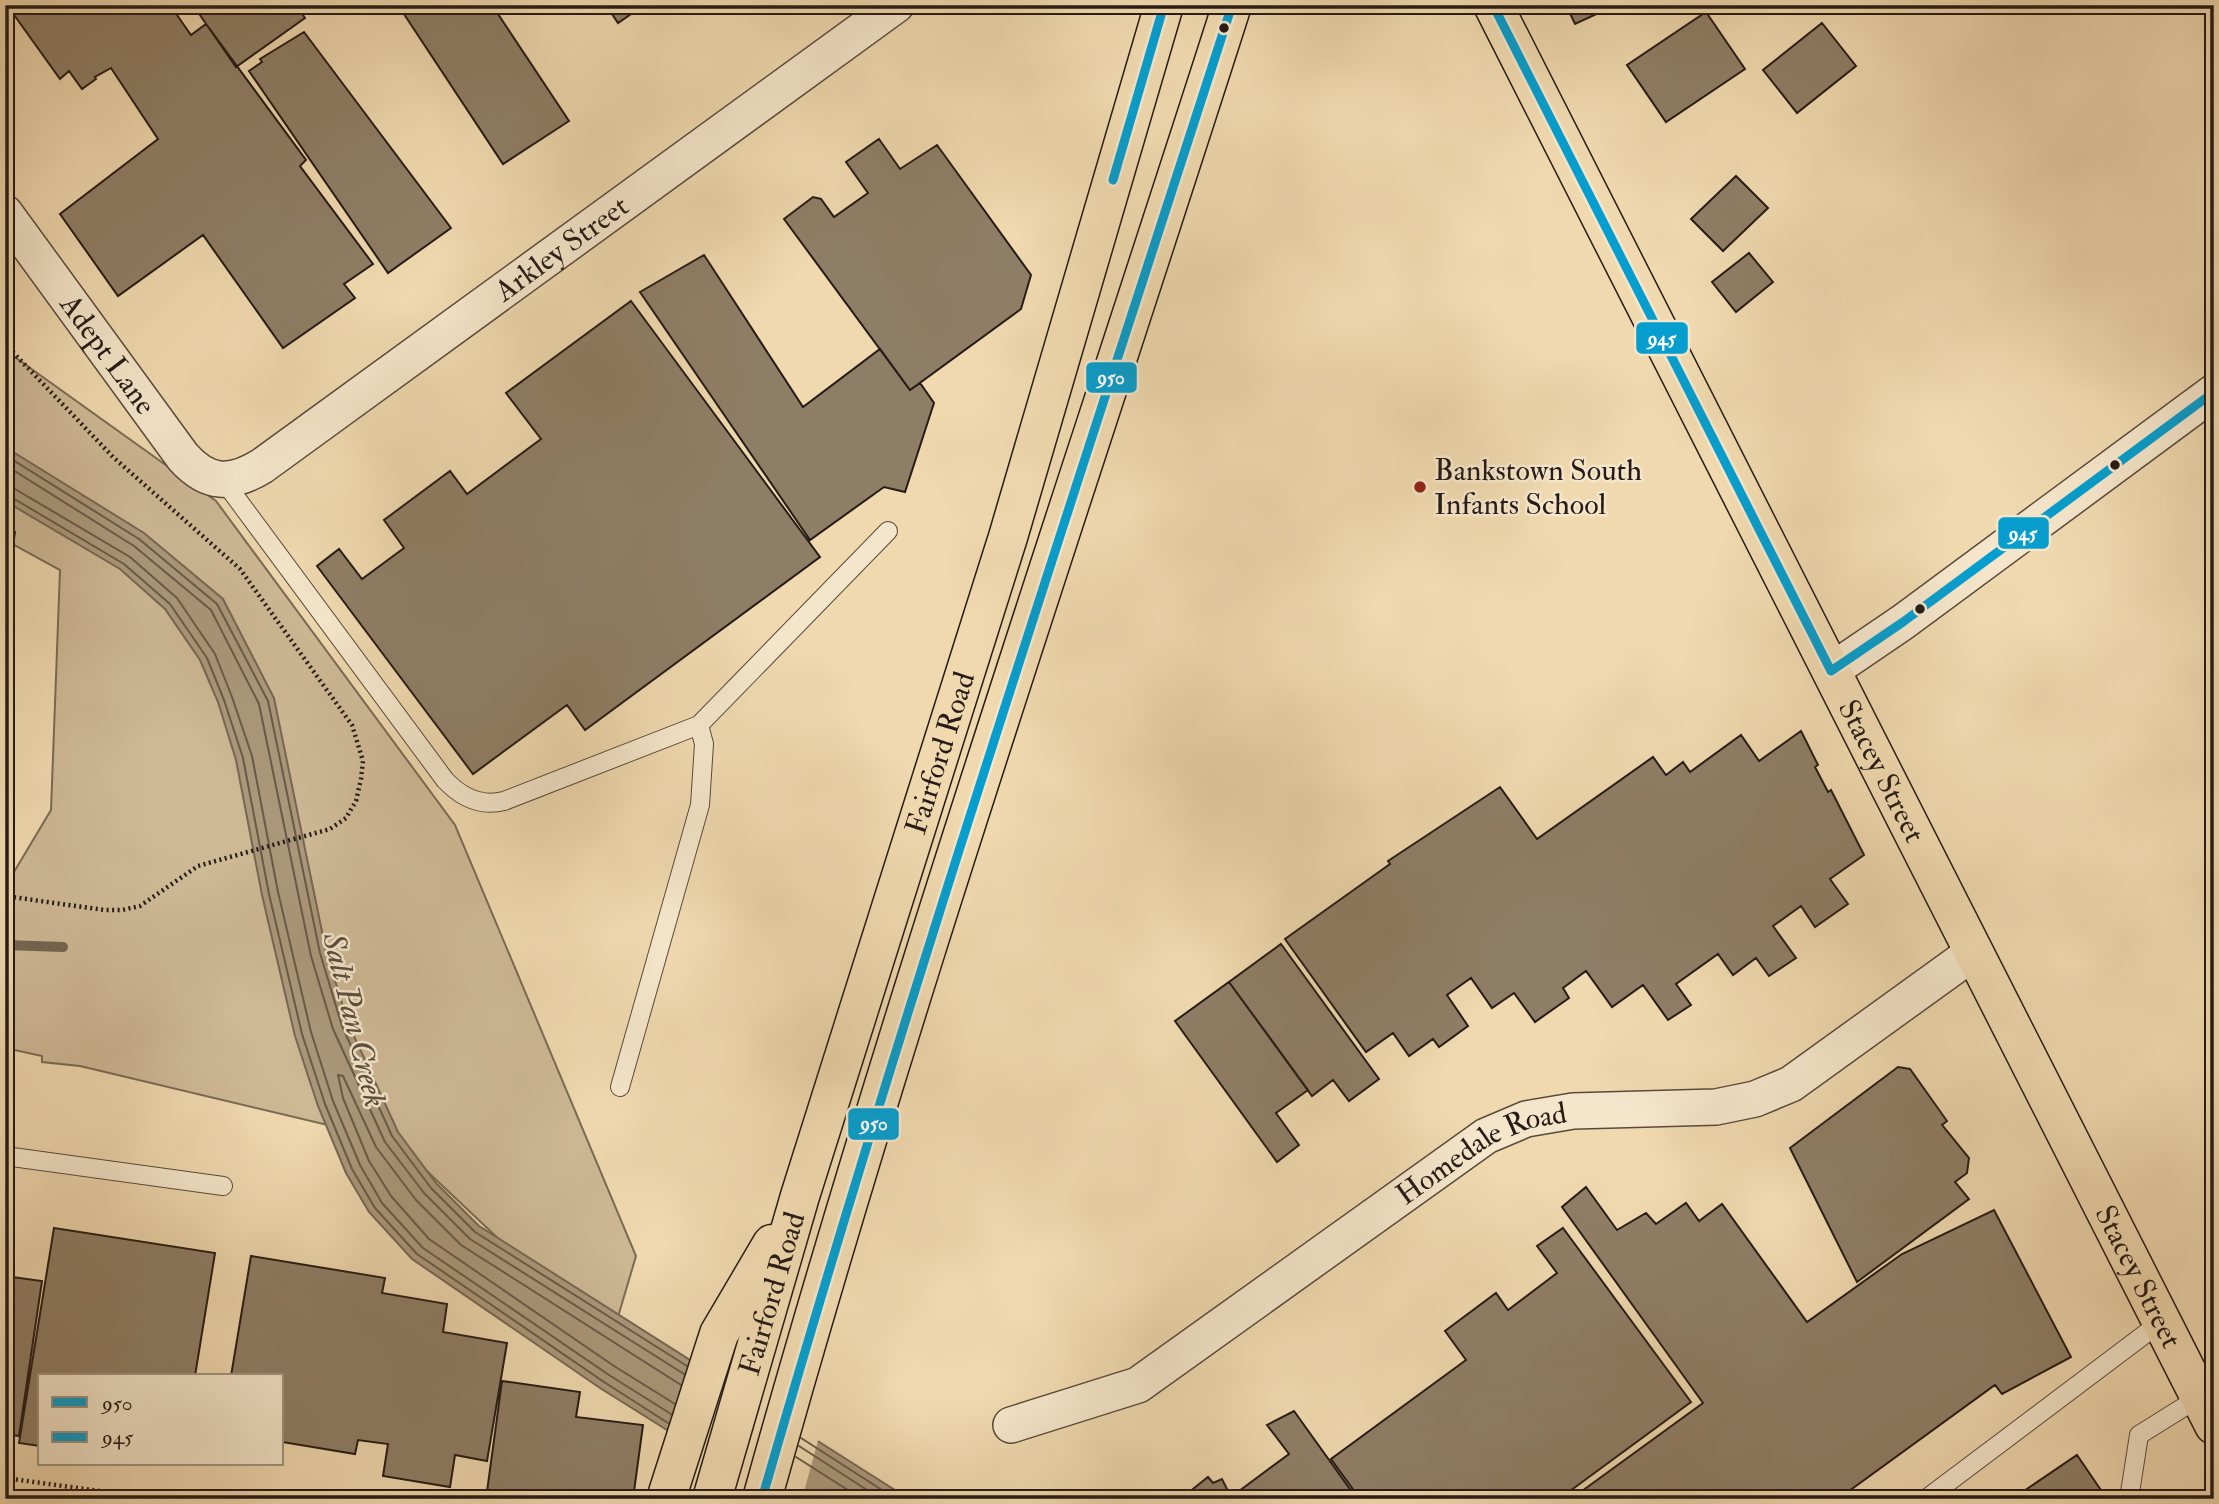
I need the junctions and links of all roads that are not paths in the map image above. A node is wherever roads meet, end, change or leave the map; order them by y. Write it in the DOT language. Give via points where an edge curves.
graph roads {
  1 [pos="896,5"];
  2 [pos="1164,5"];
  3 [pos="1232,5"];
  4 [pos="1493,5"];
  5 [pos="5,213"];
  6 [pos="2214,392"];
  7 [pos="223,480"];
  8 [pos="888,531"];
  9 [pos="1831,671"];
  10 [pos="699,725"];
  11 [pos="1974,952"];
  12 [pos="620,1087"];
  13 [pos="5,1156"];
  14 [pos="223,1186"];
  15 [pos="800,1196"];
  16 [pos="2161,1322"];
  17 [pos="2209,1404"];
  18 [pos="1011,1425"];
  19 [pos="666,1499"];
  20 [pos="712,1499"];
  21 [pos="762,1499"];
  22 [pos="1926,1499"];
  23 [pos="2129,1499"];
  1 -- 7 [label="street, Arkley Street" via="262,466"];
  2 -- 15 [label="highway, Fairford Road" via="1008,537"];
  3 -- 21 [label="highway, Fairford Road" via="932,933"];
  4 -- 9 [label="highway, Stacey Street"];
  5 -- 7 [label="street, Adept Lane" via="183,457 194,469"];
  6 -- 9 [label="street"];
  7 -- 10 [label="lane" via="455,791 491,804 504,801"];
  8 -- 10 [label="lane"];
  9 -- 11 [label="highway, Stacey Street"];
  10 -- 12 [label="lane" via="704,744 700,805"];
  11 -- 16 [label="highway, Stacey Street"];
  11 -- 18 [label="street, Homedale Road" via="1791,1084 1755,1099 1716,1107 1573,1111 1526,1119 1486,1136 1138,1385"];
  13 -- 14 [label="lane"];
  15 -- 19 [label="highway" via="719,1334"];
  15 -- 20 [label="highway, Fairford Road"];
  16 -- 17 [label="highway, Stacey Street"];
  16 -- 22 [label="lane"];
  17 -- 23 [label="lane" via="2139,1435"];
}
